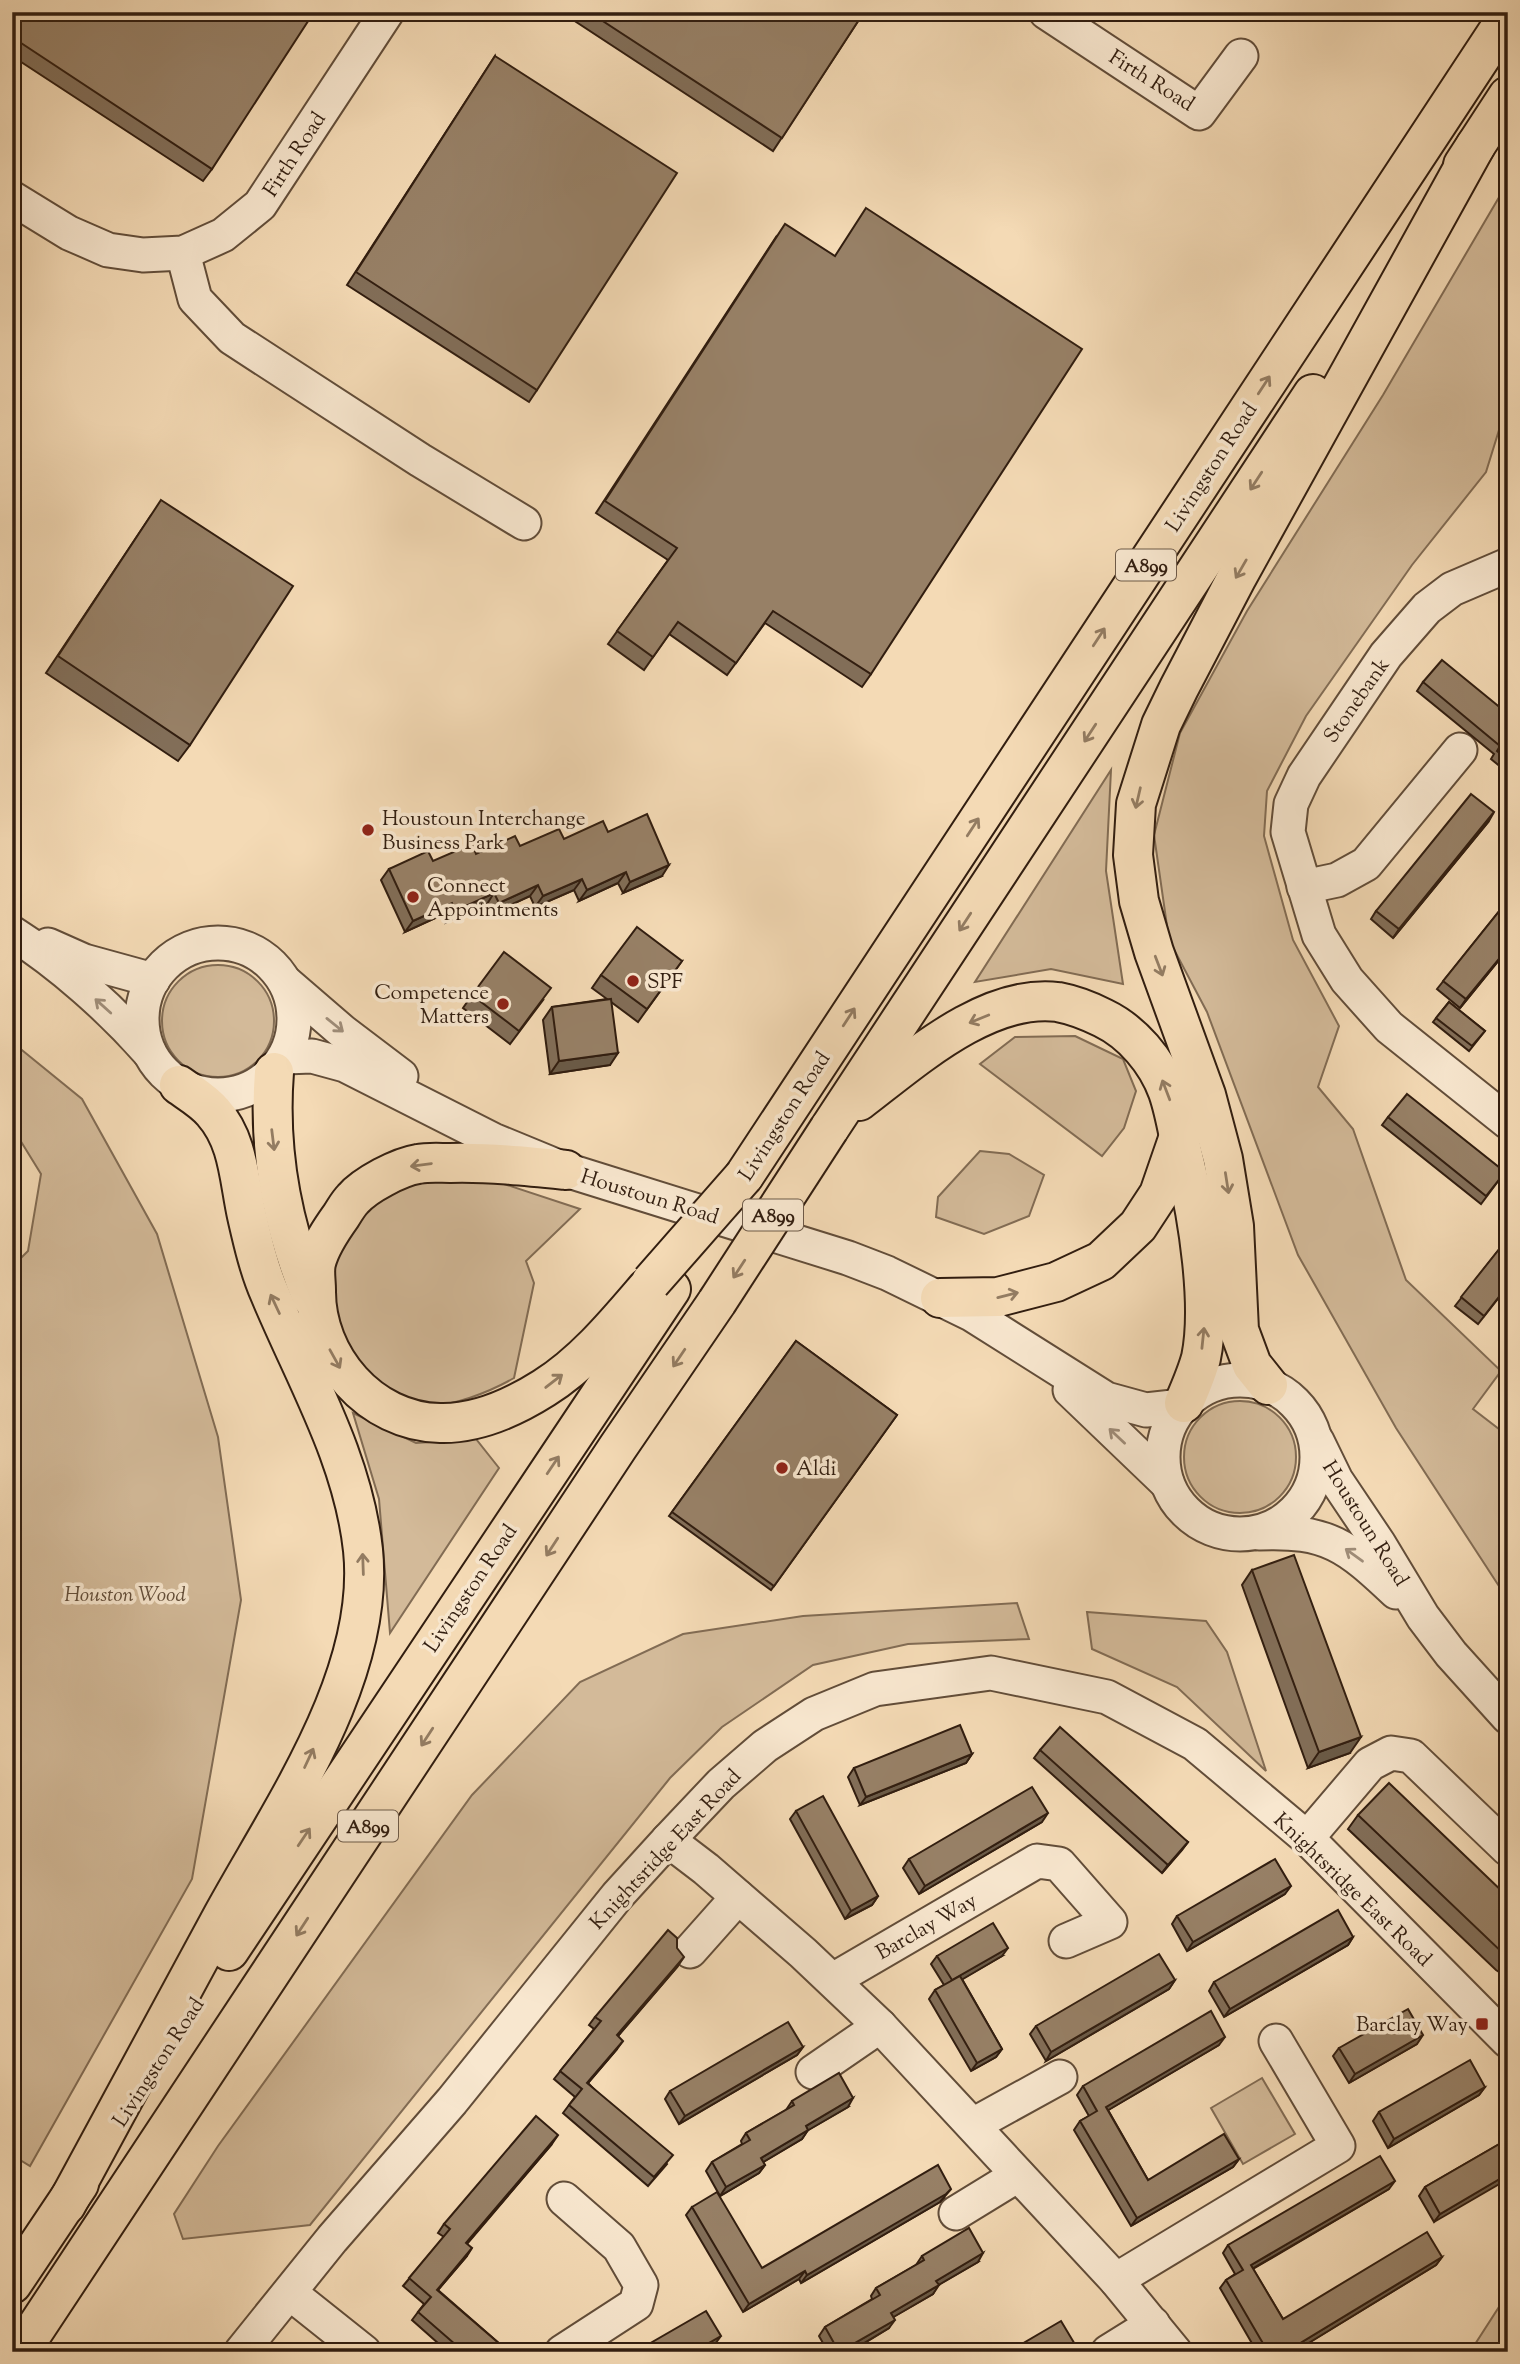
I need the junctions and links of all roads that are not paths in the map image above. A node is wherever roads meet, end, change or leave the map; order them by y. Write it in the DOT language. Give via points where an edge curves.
graph roads {
  1 [pos="387,12"];
  2 [pos="1046,12"];
  3 [pos="1508,16"];
  4 [pos="1241,56"];
  5 [pos="1508,96"];
  6 [pos="1476,145"];
  7 [pos="12,198"];
  8 [pos="183,253"];
  9 [pos="524,523"];
  10 [pos="1508,565"];
  11 [pos="1460,750"];
  12 [pos="1304,887"];
  13 [pos="14,934"];
  14 [pos="153,980"];
  15 [pos="284,980"];
  16 [pos="150,1054"];
  17 [pos="279,1064"];
  18 [pos="179,1085"];
  19 [pos="446,1116"];
  20 [pos="1508,1122"];
  21 [pos="832,1125"];
  22 [pos="1178,1139"];
  23 [pos="566,1170"];
  24 [pos="661,1285"];
  25 [pos="940,1298"];
  26 [pos="316,1306"];
  27 [pos="1043,1362"];
  28 [pos="1268,1385"];
  29 [pos="1183,1405"];
  30 [pos="1311,1429"];
  31 [pos="1167,1483"];
  32 [pos="1253,1533"];
  33 [pos="1423,1617"];
  34 [pos="1508,1717"];
  35 [pos="1307,1838"];
  36 [pos="668,1840"];
  37 [pos="1508,1849"];
  38 [pos="738,1897"];
  39 [pos="1066,1941"];
  40 [pos="690,1951"];
  41 [pos="833,1980"];
  42 [pos="880,2026"];
  43 [pos="1276,2041"];
  44 [pos="1508,2041"];
  45 [pos="813,2072"];
  46 [pos="1060,2077"];
  47 [pos="973,2125"];
  48 [pos="1018,2175"];
  49 [pos="564,2199"];
  50 [pos="66,2205"];
  51 [pos="956,2213"];
  52 [pos="1116,2280"];
  53 [pos="12,2284"];
  54 [pos="290,2293"];
  55 [pos="1153,2324"];
  56 [pos="20,2352"];
  57 [pos="242,2352"];
  58 [pos="364,2352"];
  59 [pos="562,2352"];
  60 [pos="1108,2352"];
  61 [pos="1175,2352"];
  1 -- 8 [label="street, Firth Road" via="260,205 223,235"];
  2 -- 4 [label="street, Firth Road" via="1199,113"];
  24 -- 3 [label="main road, Livingston Road / A899, one-way, bridge" via="744,1176"];
  5 -- 6 [label="main road, Livingston Road / A899"];
  6 -- 21 [label="main road, Livingston Road / A899, one-way"];
  6 -- 28 [label="main road, one-way" via="1179,688 1161,725 1136,804 1133,855 1139,901 1206,1095 1234,1226 1239,1330 1252,1364"];
  7 -- 8 [label="street, Firth Road" via="68,233 108,250 143,256"];
  8 -- 9 [label="street" via="195,299 232,338"];
  10 -- 12 [label="street, Stonebank" via="1452,590 1427,608 1385,655 1318,755 1291,804 1287,832"];
  11 -- 12 [label="street" via="1366,864 1337,880"];
  12 -- 20 [label="street, Stonebank" via="1319,935 1347,980 1389,1027"];
  13 -- 14 [label="street" via="84,961"];
  16 -- 13 [label="street, one-way" via="75,981"];
  14 -- 15 [label="street" via="162,967 188,949 219,943 250,950"];
  14 -- 16 [label="street" via="142,1017"];
  15 -- 17 [label="street" via="295,1019 292,1039"];
  15 -- 19 [label="street, Houstoun Road, one-way"];
  16 -- 18 [label="street"];
  17 -- 18 [label="street" via="258,1085 239,1093 219,1096"];
  17 -- 19 [label="street, Houstoun Road" via="312,1056 345,1065"];
  17 -- 26 [label="main road, one-way" via="272,1135 293,1248"];
  50 -- 18 [label="main road, one-way" via="299,1780 347,1673 364,1587 363,1552 350,1486 335,1440 269,1293 229,1135 212,1111"];
  19 -- 23 [label="street, Houstoun Road"];
  22 -- 21 [label="main road, one-way" via="1168,1092 1153,1062 1133,1039 1085,1009 1058,1002 1010,1007 944,1036"];
  21 -- 56 [label="main road, Livingston Road / A899, one-way, bridge"];
  25 -- 22 [label="main road, one-way" via="998,1297 1056,1282 1101,1261 1138,1227 1159,1194"];
  29 -- 22 [label="main road, one-way" via="1201,1359 1205,1320 1199,1231"];
  23 -- 25 [label="street, Houstoun Road" via="848,1258"];
  23 -- 26 [label="main road, one-way" via="489,1162 418,1164 383,1177 354,1197 329,1234 316,1264"];
  26 -- 24 [label="main road, one-way" via="320,1327 346,1378 387,1408 411,1419 440,1423 496,1412 547,1387"];
  50 -- 24 [label="main road, Livingston Road / A899, one-way"];
  25 -- 27 [label="street, Houstoun Road"];
  27 -- 29 [label="street, Houstoun Road" via="1105,1399 1146,1410"];
  31 -- 27 [label="street, Houstoun Road, one-way"];
  28 -- 29 [label="street" via="1246,1380 1223,1382 1202,1390"];
  28 -- 30 [label="street" via="1301,1410"];
  29 -- 31 [label="street" via="1164,1442"];
  30 -- 32 [label="street" via="1315,1473 1307,1494 1275,1526"];
  30 -- 33 [label="street, Houstoun Road" via="1336,1480"];
  31 -- 32 [label="street" via="1185,1511 1206,1526 1231,1534"];
  33 -- 32 [label="street, Houstoun Road, one-way" via="1364,1562 1331,1541 1289,1531"];
  33 -- 34 [label="street, Houstoun Road"];
  35 -- 36 [label="street, Knightsridge East Road" via="1195,1744 1107,1697 991,1673 875,1689 814,1714 742,1765"];
  35 -- 37 [label="street" via="1370,1764 1391,1753 1411,1756"];
  35 -- 44 [label="street, Knightsridge East Road"];
  36 -- 38 [label="street"];
  36 -- 54 [label="street, Knightsridge East Road"];
  38 -- 40 [label="street"];
  38 -- 41 [label="street"];
  39 -- 41 [label="street, Barclay Way" via="1110,1922 1059,1864 1037,1861"];
  41 -- 42 [label="street"];
  42 -- 45 [label="street"];
  42 -- 47 [label="street"];
  43 -- 52 [label="street" via="1338,2146"];
  46 -- 47 [label="street"];
  47 -- 48 [label="street"];
  48 -- 51 [label="street"];
  48 -- 52 [label="street"];
  49 -- 59 [label="street" via="619,2247 641,2285 636,2304"];
  50 -- 53 [label="main road, Livingston Road / A899"];
  52 -- 55 [label="street"];
  54 -- 57 [label="street, Knightsridge East Road"];
  54 -- 58 [label="street"];
  55 -- 60 [label="street"];
  55 -- 61 [label="street"];
}
